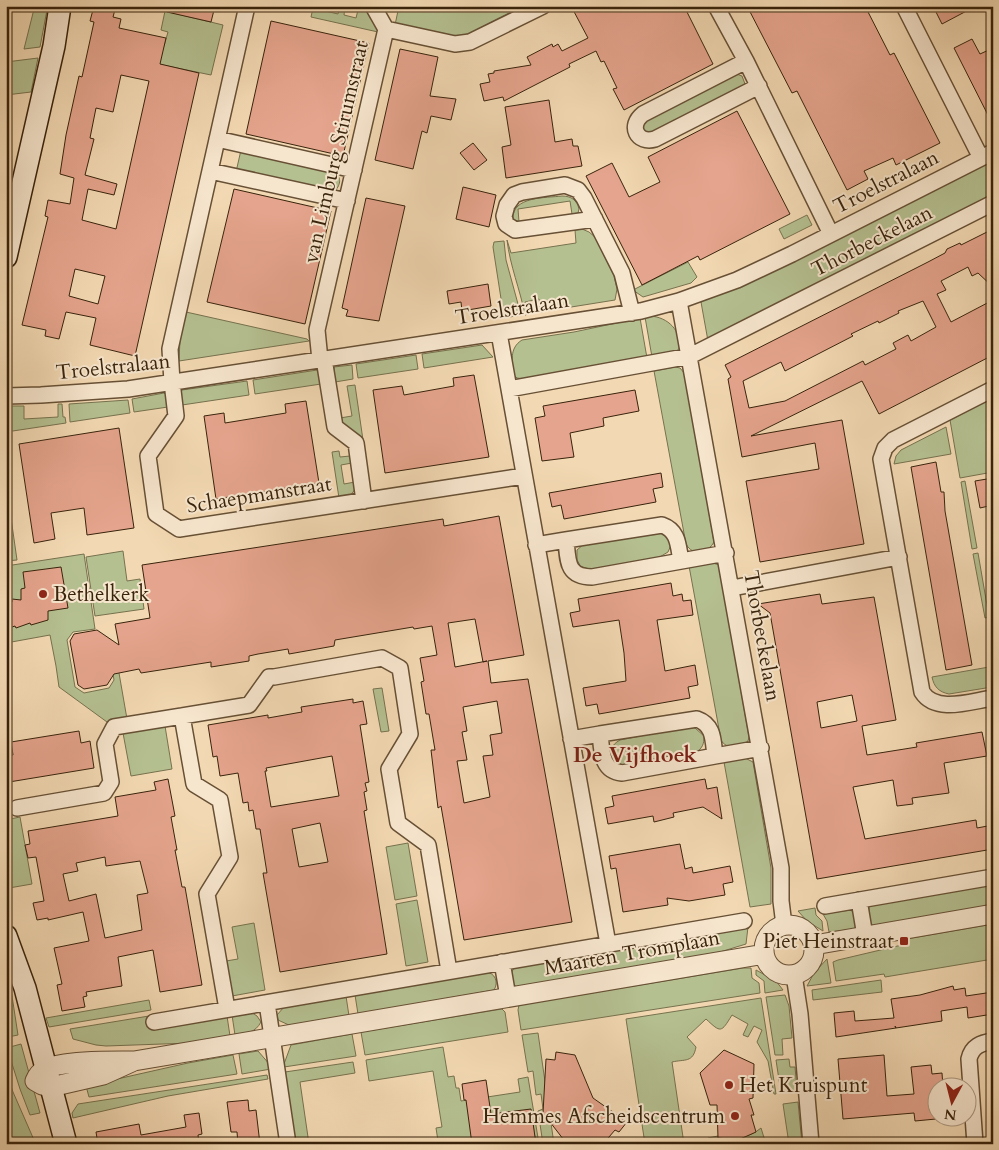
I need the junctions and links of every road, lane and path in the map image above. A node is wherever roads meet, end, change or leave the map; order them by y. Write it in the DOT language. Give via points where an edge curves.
graph roads {
  1 [pos="60,6"];
  2 [pos="247,6"];
  3 [pos="373,6"];
  4 [pos="543,6"];
  5 [pos="716,6"];
  6 [pos="904,6"];
  7 [pos="386,29"];
  8 [pos="746,61"];
  9 [pos="759,86"];
  10 [pos="217,139"];
  11 [pos="987,155"];
  12 [pos="354,170"];
  13 [pos="210,172"];
  14 [pos="347,201"];
  15 [pos="993,203"];
  16 [pos="595,219"];
  17 [pos="831,234"];
  18 [pos="6,256"];
  19 [pos="680,301"];
  20 [pos="632,313"];
  21 [pos="499,333"];
  22 [pos="690,356"];
  23 [pos="322,360"];
  24 [pos="172,382"];
  25 [pos="509,389"];
  26 [pos="993,389"];
  27 [pos="6,396"];
  28 [pos="524,476"];
  29 [pos="364,501"];
  30 [pos="566,540"];
  31 [pos="536,545"];
  32 [pos="726,554"];
  33 [pos="900,558"];
  34 [pos="681,561"];
  35 [pos="732,588"];
  36 [pos="993,698"];
  37 [pos="182,716"];
  38 [pos="600,734"];
  39 [pos="571,739"];
  40 [pos="760,748"];
  41 [pos="715,756"];
  42 [pos="17,808"];
  43 [pos="993,877"];
  44 [pos="859,900"];
  45 [pos="826,906"];
  46 [pos="993,914"];
  47 [pos="744,921"];
  48 [pos="784,924"];
  49 [pos="865,936"];
  50 [pos="8,942"];
  51 [pos="608,944"];
  52 [pos="814,945"];
  53 [pos="764,954"];
  54 [pos="502,962"];
  55 [pos="449,971"];
  56 [pos="794,975"];
  57 [pos="508,997"];
  58 [pos="267,1003"];
  59 [pos="227,1010"];
  60 [pos="154,1022"];
  61 [pos="272,1038"];
  62 [pos="993,1041"];
  63 [pos="44,1079"];
  64 [pos="54,1144"];
  65 [pos="66,1144"];
  66 [pos="288,1144"];
  67 [pos="810,1144"];
  68 [pos="975,1144"];
  1 -- 18 [label="main road" via="40,112"];
  2 -- 10 [label="street, Schaepmanstraat"];
  3 -- 7 [label="street"];
  4 -- 7 [label="street, van Limburg Stirumstraat" via="462,44"];
  5 -- 8 [label="street"];
  6 -- 11 [label="street"];
  7 -- 12 [label="street, van Limburg Stirumstraat"];
  8 -- 9 [label="street"];
  8 -- 9 [label="street" via="643,114 635,123 635,130 643,140 656,139"];
  9 -- 17 [label="street"];
  10 -- 12 [label="street"];
  10 -- 13 [label="street, Schaepmanstraat"];
  11 -- 17 [label="street, Troelstralaan"];
  12 -- 14 [label="street, van Limburg Stirumstraat"];
  13 -- 14 [label="street"];
  13 -- 24 [label="street, Schaepmanstraat" via="170,349"];
  14 -- 23 [label="street, van Limburg Stirumstraat" via="317,330"];
  15 -- 22 [label="street, Thorbeckelaan"];
  16 -- 16 [label="street" via="578,190 561,185 518,193 509,201 504,216 506,224 515,230"];
  16 -- 20 [label="street" via="622,273"];
  17 -- 19 [label="street, Troelstralaan" via="737,280"];
  19 -- 20 [label="street, Troelstralaan"];
  19 -- 22 [label="street, Thorbeckelaan"];
  20 -- 21 [label="street, Troelstralaan"];
  21 -- 23 [label="street, Troelstralaan"];
  21 -- 25 [label="street"];
  22 -- 25 [label="street"];
  22 -- 32 [label="street, Thorbeckelaan"];
  23 -- 24 [label="street, Troelstralaan"];
  23 -- 29 [label="street, Schaepmanstraat" via="335,427 356,443"];
  24 -- 27 [label="street, Troelstralaan" via="106,391"];
  24 -- 29 [label="street, Schaepmanstraat" via="176,416 148,456 156,514 179,529"];
  25 -- 28 [label="street"];
  26 -- 33 [label="street" via="893,440 885,448 881,462"];
  28 -- 29 [label="street, Schaepmanstraat"];
  28 -- 31 [label="street"];
  30 -- 31 [label="street"];
  30 -- 34 [label="street" via="662,524 677,536"];
  30 -- 34 [label="street" via="569,566 585,577"];
  31 -- 39 [label="street"];
  32 -- 34 [label="street"];
  32 -- 35 [label="street, Thorbeckelaan"];
  33 -- 35 [label="street"];
  33 -- 36 [label="street" via="920,683 925,696 943,705"];
  35 -- 40 [label="street, Thorbeckelaan"];
  37 -- 42 [label="street" via="114,727 105,744 111,782 104,792"];
  37 -- 55 [label="street" via="249,705 269,677 382,658 400,668 410,734 389,769 398,823 428,845"];
  37 -- 59 [label="street" via="194,784 220,800 230,857 207,894"];
  38 -- 39 [label="street"];
  38 -- 41 [label="street" via="697,719 711,730"];
  38 -- 41 [label="street" via="604,761 610,770 616,772"];
  39 -- 51 [label="street"];
  40 -- 41 [label="street"];
  40 -- 48 [label="street, Thorbeckelaan" via="781,868"];
  43 -- 44 [label="street"];
  44 -- 45 [label="street"];
  44 -- 49 [label="street"];
  46 -- 49 [label="street"];
  47 -- 51 [label="street, Maarten Tromplaan"];
  48 -- 52 [label="street" via="803,929"];
  48 -- 53 [label="street" via="766,938"];
  49 -- 52 [label="street"];
  50 -- 63 [label="main road" via="22,1031"];
  51 -- 54 [label="street, Maarten Tromplaan"];
  52 -- 56 [label="street" via="810,964"];
  53 -- 56 [label="street" via="774,970"];
  53 -- 57 [label="street, Maarten Tromplaan"];
  54 -- 55 [label="street, Maarten Tromplaan"];
  54 -- 57 [label="street"];
  55 -- 58 [label="street, Maarten Tromplaan"];
  56 -- 67 [label="street"];
  57 -- 61 [label="street, Maarten Tromplaan"];
  58 -- 59 [label="street, Maarten Tromplaan"];
  58 -- 61 [label="street"];
  59 -- 60 [label="street, Maarten Tromplaan"];
  61 -- 63 [label="street, Maarten Tromplaan" via="134,1061 103,1075"];
  61 -- 66 [label="street"];
  62 -- 68 [label="street" via="975,1046 968,1059"];
  63 -- 64 [label="main road"];
  63 -- 65 [label="main road"];
}
